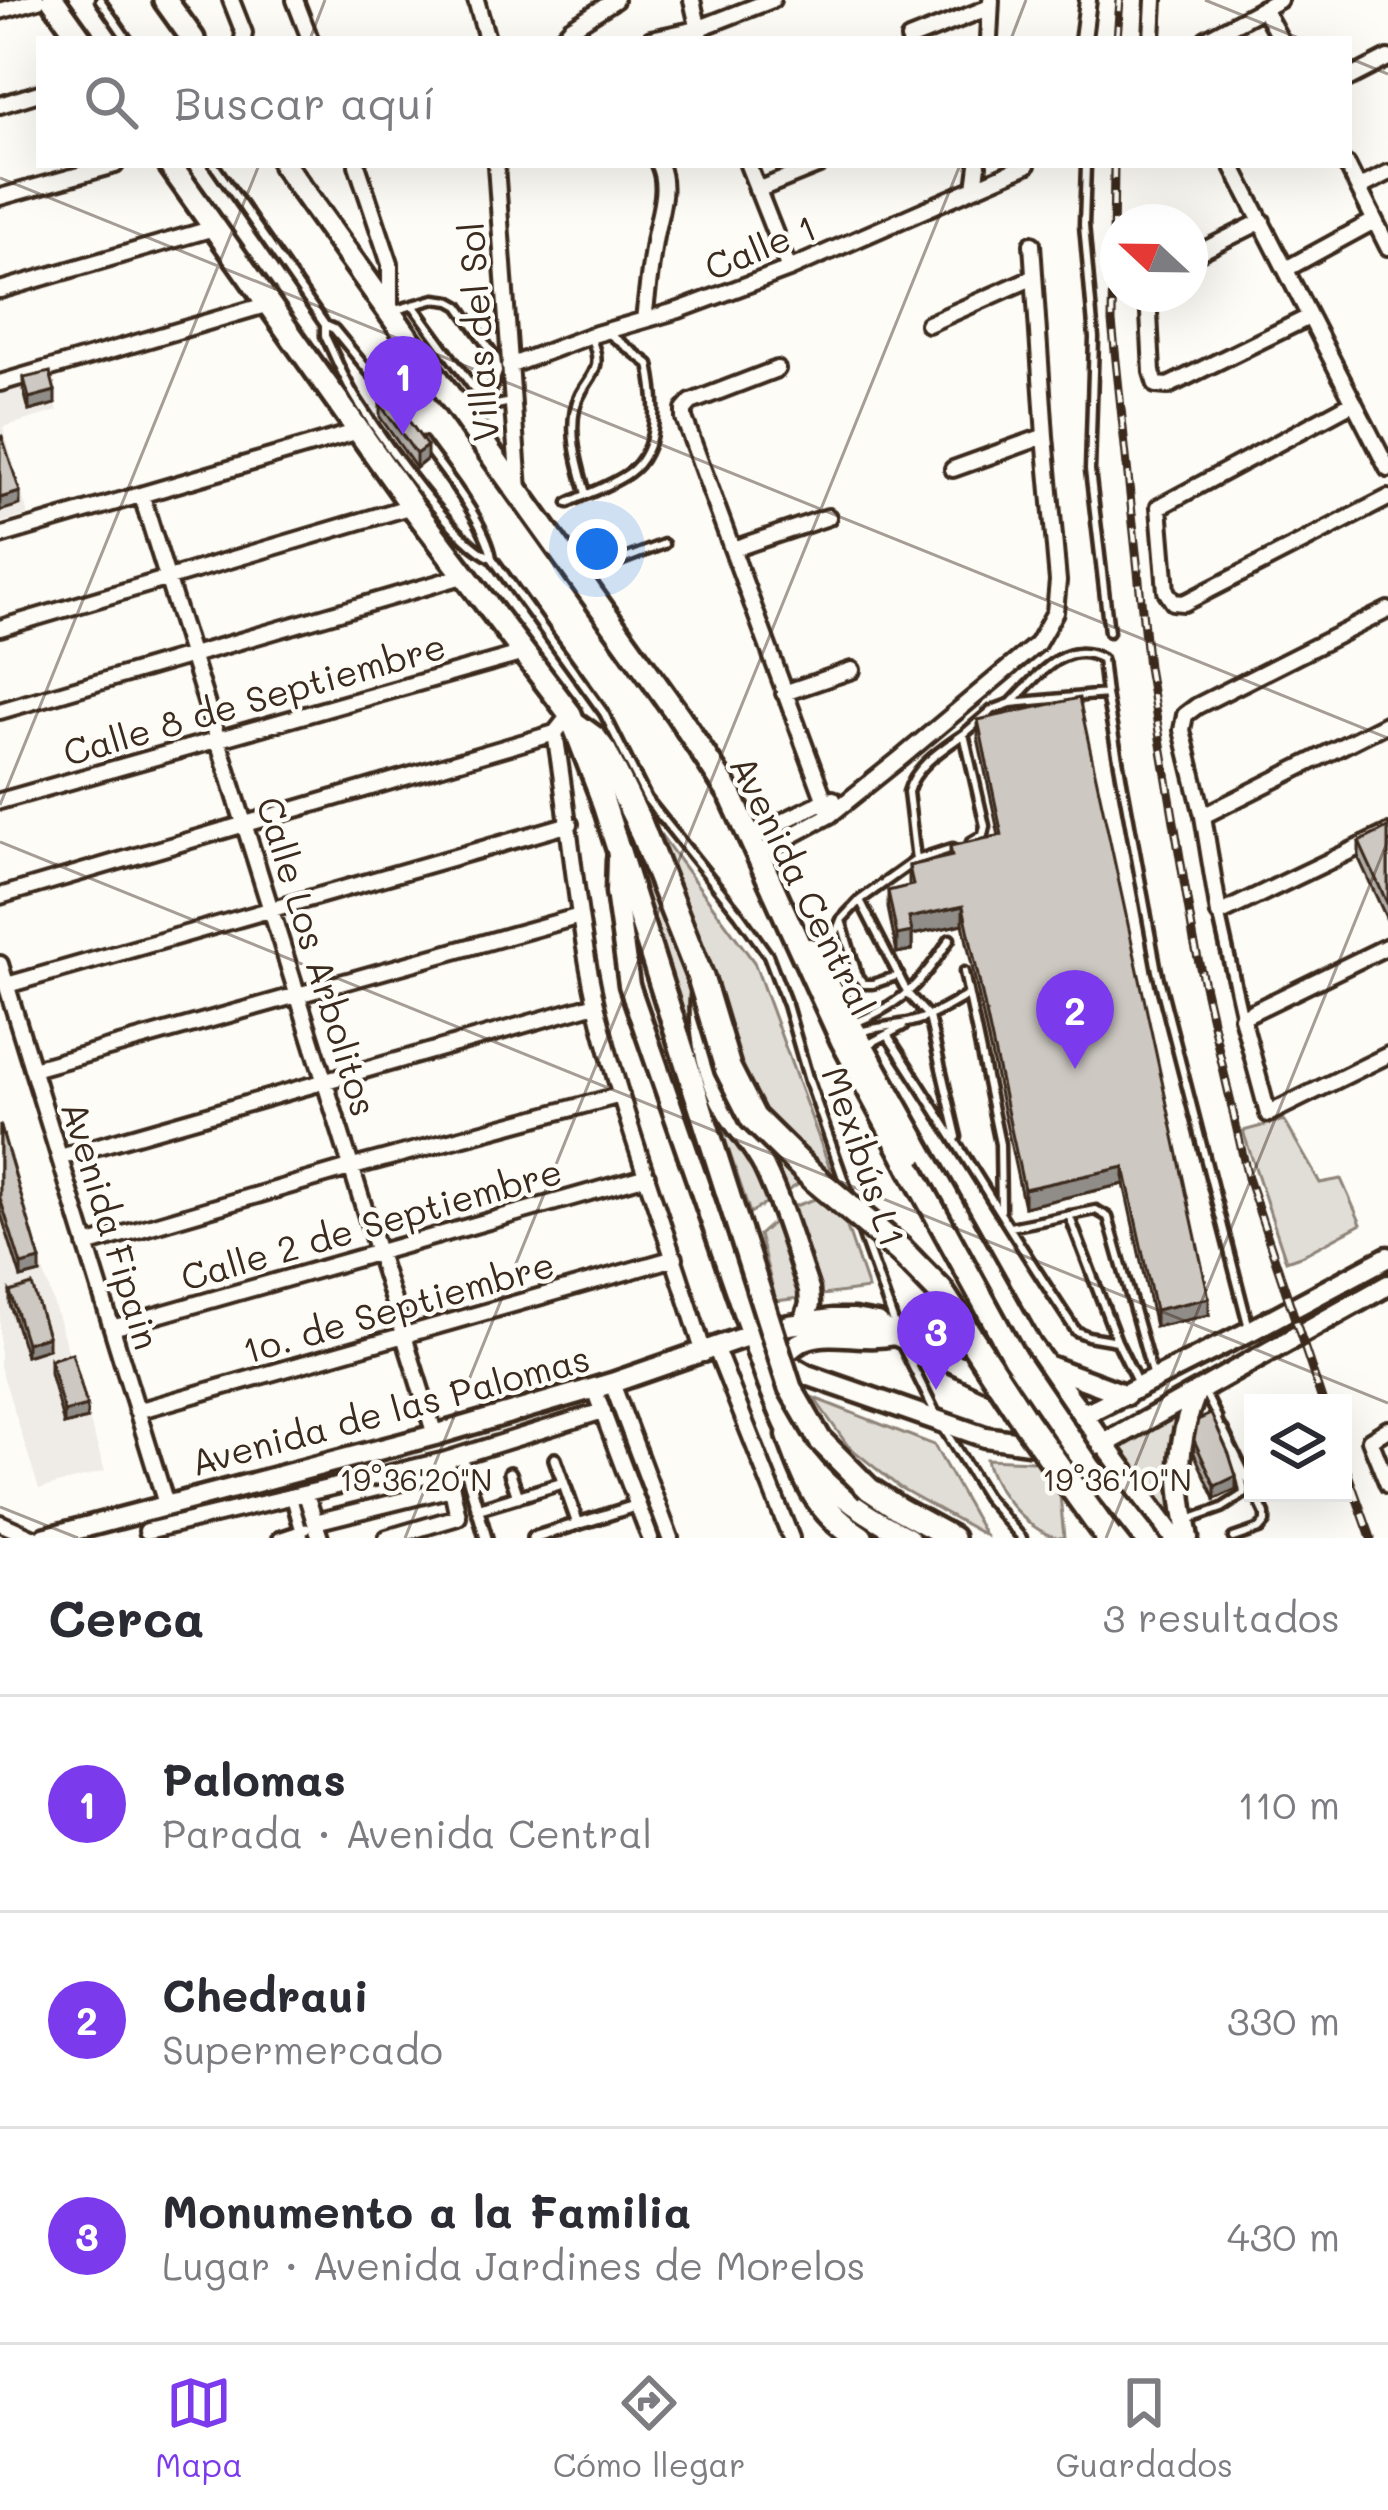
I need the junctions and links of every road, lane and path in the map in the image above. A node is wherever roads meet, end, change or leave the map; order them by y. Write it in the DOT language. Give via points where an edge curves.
graph roads {
  1 [pos="38,0"];
  2 [pos="53,0"];
  3 [pos="100,0"];
  4 [pos="165,0"];
  5 [pos="231,0"];
  6 [pos="296,0"];
  7 [pos="476,0"];
  8 [pos="615,0"];
  9 [pos="692,0"];
  10 [pos="772,0"];
  11 [pos="1088,0"];
  12 [pos="1154,0"];
  13 [pos="1279,0"];
  14 [pos="990,3"];
  15 [pos="1263,8"];
  16 [pos="0,11"];
  17 [pos="699,34"];
  18 [pos="79,36"];
  19 [pos="125,36"];
  20 [pos="191,36"];
  21 [pos="244,36"];
  22 [pos="309,36"];
  23 [pos="486,36"];
  24 [pos="564,36"];
  25 [pos="916,36"];
  26 [pos="989,36"];
  27 [pos="1082,36"];
  28 [pos="1152,36"];
  29 [pos="1212,36"];
  30 [pos="1278,36"];
  31 [pos="1388,58"];
  32 [pos="1352,76"];
  33 [pos="36,94"];
  34 [pos="0,105"];
  35 [pos="104,168"];
  36 [pos="172,168"];
  37 [pos="216,168"];
  38 [pos="286,168"];
  39 [pos="358,168"];
  40 [pos="496,168"];
  41 [pos="661,168"];
  42 [pos="749,168"];
  43 [pos="812,168"];
  44 [pos="978,168"];
  45 [pos="1020,168"];
  46 [pos="1086,168"];
  47 [pos="1234,168"];
  48 [pos="1349,168"];
  49 [pos="1388,172"];
  50 [pos="975,188"];
  51 [pos="1359,188"];
  52 [pos="757,190"];
  53 [pos="0,197"];
  54 [pos="1262,221"];
  55 [pos="1374,221"];
  56 [pos="214,228"];
  57 [pos="1032,244"];
  58 [pos="1208,247"];
  59 [pos="1388,247"];
  60 [pos="789,269"];
  61 [pos="1286,269"];
  62 [pos="1034,278"];
  63 [pos="0,290"];
  64 [pos="269,304"];
  65 [pos="413,305"];
  66 [pos="390,311"];
  67 [pos="1149,312"];
  68 [pos="1310,316"];
  69 [pos="644,320"];
  70 [pos="928,324"];
  71 [pos="325,325"];
  72 [pos="606,331"];
  73 [pos="589,336"];
  74 [pos="509,366"];
  75 [pos="777,369"];
  76 [pos="0,383"];
  77 [pos="511,402"];
  78 [pos="1354,402"];
  79 [pos="487,406"];
  80 [pos="401,412"];
  81 [pos="359,431"];
  82 [pos="415,431"];
  83 [pos="475,432"];
  84 [pos="1045,436"];
  85 [pos="953,469"];
  86 [pos="1388,469"];
  87 [pos="586,494"];
  88 [pos="519,495"];
  89 [pos="142,496"];
  90 [pos="1388,498"];
  91 [pos="568,503"];
  92 [pos="412,506"];
  93 [pos="828,517"];
  94 [pos="0,536"];
  95 [pos="664,544"];
  96 [pos="733,549"];
  97 [pos="491,558"];
  98 [pos="466,574"];
  99 [pos="578,577"];
  100 [pos="168,579"];
  101 [pos="1388,610"];
  102 [pos="0,628"];
  103 [pos="1109,632"];
  104 [pos="524,652"];
  105 [pos="193,656"];
  106 [pos="852,670"];
  107 [pos="784,693"];
  108 [pos="1106,694"];
  109 [pos="1011,703"];
  110 [pos="0,711"];
  111 [pos="1388,723"];
  112 [pos="567,724"];
  113 [pos="964,734"];
  114 [pos="219,740"];
  115 [pos="0,801"];
  116 [pos="827,808"];
  117 [pos="1203,816"];
  118 [pos="245,824"];
  119 [pos="570,824"];
  120 [pos="1388,833"];
  121 [pos="755,845"];
  122 [pos="617,848"];
  123 [pos="916,860"];
  124 [pos="771,882"];
  125 [pos="0,896"];
  126 [pos="860,900"];
  127 [pos="272,909"];
  128 [pos="1219,914"];
  129 [pos="580,916"];
  130 [pos="842,920"];
  131 [pos="950,939"];
  132 [pos="1388,946"];
  133 [pos="0,964"];
  134 [pos="822,970"];
  135 [pos="964,972"];
  136 [pos="899,975"];
  137 [pos="701,979"];
  138 [pos="7,985"];
  139 [pos="299,994"];
  140 [pos="908,994"];
  141 [pos="968,995"];
  142 [pos="596,1004"];
  143 [pos="929,1017"];
  144 [pos="1242,1017"];
  145 [pos="906,1024"];
  146 [pos="857,1035"];
  147 [pos="888,1036"];
  148 [pos="1388,1055"];
  149 [pos="33,1069"];
  150 [pos="326,1081"];
  151 [pos="621,1095"];
  152 [pos="957,1141"];
  153 [pos="60,1157"];
  154 [pos="353,1167"];
  155 [pos="647,1176"];
  156 [pos="1001,1214"];
  157 [pos="1069,1215"];
  158 [pos="1009,1227"];
  159 [pos="86,1245"];
  160 [pos="380,1252"];
  161 [pos="1388,1257"];
  162 [pos="676,1258"];
  163 [pos="1388,1285"];
  164 [pos="803,1324"];
  165 [pos="112,1328"];
  166 [pos="1250,1331"];
  167 [pos="406,1335"];
  168 [pos="750,1335"];
  169 [pos="896,1336"];
  170 [pos="1117,1341"];
  171 [pos="710,1351"];
  172 [pos="780,1360"];
  173 [pos="1043,1364"];
  174 [pos="768,1384"];
  175 [pos="603,1386"];
  176 [pos="1133,1391"];
  177 [pos="1199,1391"];
  178 [pos="1036,1398"];
  179 [pos="137,1411"];
  180 [pos="603,1411"];
  181 [pos="1079,1412"];
  182 [pos="1215,1414"];
  183 [pos="941,1424"];
  184 [pos="1388,1429"];
  185 [pos="1128,1430"];
  186 [pos="435,1435"];
  187 [pos="790,1435"];
  188 [pos="985,1437"];
  189 [pos="1104,1444"];
  190 [pos="462,1456"];
  191 [pos="555,1459"];
  192 [pos="446,1460"];
  193 [pos="1244,1472"];
  194 [pos="511,1473"];
  195 [pos="563,1483"];
  196 [pos="1388,1485"];
  197 [pos="452,1488"];
  198 [pos="299,1497"];
  199 [pos="518,1497"];
  200 [pos="1259,1502"];
  201 [pos="166,1504"];
  202 [pos="456,1504"];
  203 [pos="475,1504"];
  204 [pos="638,1505"];
  205 [pos="141,1511"];
  206 [pos="0,1523"];
  207 [pos="578,1524"];
  208 [pos="318,1530"];
  209 [pos="1182,1532"];
  210 [pos="76,1534"];
  211 [pos="148,1535"];
  212 [pos="302,1535"];
  213 [pos="34,1538"];
  214 [pos="44,1538"];
  215 [pos="280,1538"];
  216 [pos="387,1538"];
  217 [pos="486,1538"];
  218 [pos="533,1538"];
  219 [pos="650,1538"];
  220 [pos="670,1538"];
  221 [pos="790,1538"];
  222 [pos="840,1538"];
  223 [pos="860,1538"];
  224 [pos="909,1538"];
  225 [pos="952,1538"];
  226 [pos="1022,1538"];
  227 [pos="1109,1538"];
  228 [pos="1144,1538"];
  229 [pos="1233,1538"];
  1 -- 16 [label="street"];
  2 -- 18 [label="highway"];
  3 -- 19 [label="lane"];
  4 -- 20 [label="highway"];
  5 -- 21 [label="street"];
  6 -- 22 [label="street"];
  7 -- 23 [label="street"];
  8 -- 24 [label="street"];
  9 -- 17 [label="street"];
  10 -- 17 [label="street"];
  11 -- 27 [label="street"];
  12 -- 28 [label="street"];
  13 -- 15 [label="street"];
  14 -- 25 [label="street"];
  14 -- 26 [label="street"];
  15 -- 29 [label="street"];
  15 -- 30 [label="street"];
  31 -- 32 [label="street"];
  33 -- 34 [label="street"];
  35 -- 53 [label="street"];
  36 -- 56 [label="highway"];
  37 -- 71 [label="lane, Mexibús L1"];
  38 -- 66 [label="highway, Avenida Central"];
  39 -- 66 [label="street" via="390,264"];
  40 -- 74 [label="street, Villas del Sol"];
  41 -- 69 [label="street"];
  42 -- 52 [label="street"];
  43 -- 52 [label="street"];
  44 -- 50 [label="street"];
  45 -- 50 [label="street, Calle 1"];
  46 -- 103 [label="lane" via="1090,470"];
  47 -- 54 [label="street"];
  48 -- 51 [label="street"];
  49 -- 51 [label="street"];
  50 -- 60 [label="street, Calle 1"];
  51 -- 55 [label="street"];
  52 -- 60 [label="street"];
  54 -- 58 [label="street"];
  54 -- 61 [label="street"];
  55 -- 59 [label="street"];
  55 -- 61 [label="street"];
  56 -- 63 [label="street"];
  56 -- 64 [label="highway"];
  57 -- 62 [label="street"];
  60 -- 69 [label="street, Calle 1"];
  61 -- 68 [label="street"];
  62 -- 70 [label="street"];
  62 -- 84 [label="street"];
  64 -- 76 [label="street"];
  64 -- 81 [label="highway"];
  65 -- 66 [label="lane"];
  65 -- 79 [label="lane"];
  65 -- 79 [label="lane" via="435,299 459,306 496,358"];
  66 -- 83 [label="highway, Avenida Central"];
  67 -- 68 [label="street" via="1152,372 1156,385 1168,386"];
  68 -- 78 [label="street"];
  69 -- 72 [label="street, Calle 1"];
  71 -- 80 [label="lane, Mexibús L1"];
  71 -- 97 [label="lane, Mexibús L1" via="357,400 434,505"];
  72 -- 73 [label="street, Calle 1"];
  72 -- 87 [label="lane" via="650,364 653,423 633,471"];
  73 -- 74 [label="street, Calle 1"];
  73 -- 87 [label="lane" via="598,355 575,406 573,441"];
  74 -- 77 [label="street, Villas del Sol"];
  75 -- 96 [label="street" via="684,410"];
  77 -- 79 [label="lane"];
  77 -- 88 [label="street, Villas del Sol"];
  78 -- 86 [label="street"];
  78 -- 90 [label="street" via="1160,507 1166,591 1184,603"];
  79 -- 83 [label="lane"];
  81 -- 89 [label="street"];
  81 -- 92 [label="highway"];
  82 -- 97 [label="lane, Mexibús L1"];
  83 -- 88 [label="highway, Avenida Central"];
  84 -- 85 [label="street"];
  84 -- 116 [label="street" via="1058,581 1055,612 1037,644 854,795"];
  87 -- 91 [label="lane"];
  88 -- 99 [label="highway, Avenida Central"];
  89 -- 94 [label="street"];
  89 -- 100 [label="street, Calle Los Arbolitos"];
  92 -- 98 [label="highway"];
  92 -- 100 [label="street"];
  93 -- 96 [label="street"];
  95 -- 99 [label="lane"];
  96 -- 107 [label="street"];
  97 -- 169 [label="lane, Mexibús L1" via="604,712 647,799 768,955"];
  98 -- 104 [label="highway"];
  98 -- 105 [label="street"];
  99 -- 121 [label="highway, Avenida Central" via="678,715"];
  100 -- 102 [label="street"];
  100 -- 105 [label="street, Calle Los Arbolitos"];
  101 -- 117 [label="street" via="1185,716"];
  104 -- 112 [label="highway"];
  104 -- 114 [label="street, Calle 8 de Septiembre"];
  105 -- 110 [label="street"];
  105 -- 114 [label="street, Calle Los Arbolitos"];
  106 -- 107 [label="street"];
  107 -- 116 [label="street"];
  108 -- 109 [label="lane"];
  108 -- 109 [label="lane" via="1102,659 1090,653 1052,660"];
  108 -- 166 [label="lane" via="1156,970"];
  109 -- 113 [label="lane"];
  111 -- 117 [label="street"];
  112 -- 118 [label="street"];
  112 -- 119 [label="street"];
  112 -- 122 [label="highway" via="602,794"];
  112 -- 137 [label="highway" via="604,752"];
  113 -- 123 [label="lane" via="910,782"];
  113 -- 123 [label="lane" via="983,835"];
  114 -- 115 [label="street, Calle 8 de Septiembre"];
  114 -- 118 [label="street, Calle Los Arbolitos"];
  116 -- 121 [label="street"];
  117 -- 128 [label="street"];
  118 -- 125 [label="street"];
  118 -- 127 [label="street, Calle Los Arbolitos"];
  119 -- 127 [label="street"];
  119 -- 129 [label="street"];
  120 -- 128 [label="street"];
  121 -- 124 [label="highway, Avenida Central"];
  122 -- 168 [label="main road" via="629,985"];
  122 -- 225 [label="highway, bridge" via="790,1388 820,1440 869,1489"];
  123 -- 126 [label="lane"];
  124 -- 134 [label="main road"];
  124 -- 228 [label="highway, Avenida Central, bridge" via="842,1040 1014,1358"];
  126 -- 130 [label="lane"];
  126 -- 136 [label="lane"];
  127 -- 138 [label="street"];
  127 -- 139 [label="street, Calle Los Arbolitos"];
  128 -- 144 [label="street"];
  129 -- 139 [label="street"];
  129 -- 142 [label="street"];
  130 -- 134 [label="lane"];
  130 -- 136 [label="lane" via="864,984"];
  131 -- 140 [label="lane"];
  132 -- 144 [label="street"];
  133 -- 138 [label="street, Avenida Fipain"];
  134 -- 146 [label="main road"];
  135 -- 141 [label="lane"];
  136 -- 140 [label="lane"];
  137 -- 164 [label="main road" via="708,1062 725,1109 770,1179 809,1290"];
  137 -- 227 [label="highway, bridge" via="728,1069 753,1118 940,1292"];
  138 -- 149 [label="street, Avenida Fipain"];
  139 -- 149 [label="street"];
  139 -- 150 [label="street, Calle Los Arbolitos"];
  140 -- 143 [label="lane"];
  140 -- 146 [label="lane"];
  141 -- 143 [label="lane"];
  141 -- 156 [label="lane" via="1000,1144"];
  142 -- 150 [label="street"];
  142 -- 151 [label="street"];
  143 -- 145 [label="lane"];
  143 -- 152 [label="lane"];
  144 -- 148 [label="street" via="1268,1114"];
  145 -- 146 [label="lane"];
  145 -- 147 [label="lane"];
  146 -- 147 [label="lane"];
  146 -- 173 [label="main road"];
  147 -- 152 [label="lane"];
  149 -- 153 [label="street, Avenida Fipain"];
  150 -- 153 [label="street"];
  150 -- 154 [label="street, Calle Los Arbolitos"];
  151 -- 154 [label="street"];
  151 -- 155 [label="street"];
  152 -- 156 [label="lane"];
  153 -- 159 [label="street, Avenida Fipain"];
  154 -- 159 [label="street"];
  154 -- 160 [label="street, Calle Los Arbolitos"];
  155 -- 160 [label="street, Calle 2 de Septiembre"];
  155 -- 162 [label="street"];
  156 -- 158 [label="lane"];
  157 -- 158 [label="lane"];
  157 -- 170 [label="lane"];
  157 -- 176 [label="lane" via="1096,1210 1108,1217"];
  158 -- 170 [label="lane" via="1076,1331"];
  159 -- 165 [label="street, Avenida Fipain"];
  160 -- 165 [label="street, Calle 2 de Septiembre"];
  160 -- 167 [label="street, Calle Los Arbolitos"];
  161 -- 166 [label="main road"];
  162 -- 167 [label="street, 1o. de Septiembre"];
  162 -- 171 [label="street"];
  163 -- 177 [label="main road"];
  164 -- 168 [label="main road, Avenida de las Palomas"];
  164 -- 169 [label="main road, Avenida de las Palomas" via="854,1319"];
  165 -- 179 [label="street, Avenida Fipain"];
  166 -- 176 [label="main road"];
  167 -- 179 [label="street, 1o. de Septiembre"];
  167 -- 186 [label="street, Calle Los Arbolitos"];
  168 -- 171 [label="main road, Avenida de las Palomas"];
  168 -- 172 [label="main road"];
  168 -- 174 [label="main road"];
  169 -- 172 [label="main road" via="819,1336"];
  169 -- 178 [label="main road, Avenida de las Palomas"];
  169 -- 183 [label="lane, Mexibús L1"];
  170 -- 176 [label="lane"];
  171 -- 175 [label="main road, Avenida de las Palomas"];
  171 -- 221 [label="street"];
  172 -- 174 [label="main road"];
  172 -- 183 [label="main road"];
  173 -- 176 [label="main road"];
  173 -- 178 [label="main road"];
  173 -- 181 [label="main road"];
  174 -- 187 [label="main road"];
  175 -- 180 [label="street"];
  175 -- 186 [label="main road, Avenida de las Palomas"];
  175 -- 220 [label="street"];
  176 -- 181 [label="main road"];
  176 -- 185 [label="main road"];
  177 -- 182 [label="lane"];
  177 -- 185 [label="main road"];
  177 -- 209 [label="main road" via="1180,1442"];
  178 -- 181 [label="main road, Avenida de las Palomas"];
  178 -- 188 [label="main road" via="1018,1420"];
  179 -- 201 [label="street, Avenida Fipain"];
  180 -- 190 [label="street, Avenida de las Palomas"];
  180 -- 219 [label="street"];
  181 -- 189 [label="main road"];
  182 -- 193 [label="lane"];
  182 -- 209 [label="lane" via="1244,1494"];
  183 -- 188 [label="main road"];
  183 -- 226 [label="lane, Mexibús L1" via="986,1498"];
  184 -- 196 [label="street" via="1370,1440"];
  185 -- 189 [label="main road"];
  186 -- 201 [label="main road, Avenida de las Palomas"];
  187 -- 222 [label="highway" via="796,1482"];
  187 -- 223 [label="highway" via="818,1500"];
  187 -- 224 [label="main road" via="851,1504"];
  188 -- 189 [label="main road"];
  189 -- 209 [label="main road"];
  190 -- 192 [label="street, Avenida de las Palomas"];
  190 -- 203 [label="street"];
  191 -- 195 [label="street"];
  192 -- 197 [label="street"];
  192 -- 198 [label="street, Avenida de las Palomas"];
  194 -- 199 [label="street"];
  195 -- 199 [label="street"];
  195 -- 207 [label="street"];
  197 -- 202 [label="street"];
  197 -- 208 [label="street"];
  198 -- 208 [label="street"];
  198 -- 211 [label="street, Avenida de las Palomas"];
  198 -- 212 [label="street"];
  199 -- 203 [label="street"];
  200 -- 229 [label="lane" via="1265,1522"];
  201 -- 205 [label="main road, Avenida de las Palomas"];
  202 -- 203 [label="street"];
  202 -- 216 [label="street" via="454,1520"];
  203 -- 217 [label="street"];
  204 -- 207 [label="street"];
  204 -- 219 [label="street"];
  205 -- 210 [label="main road, Avenida de las Palomas"];
  205 -- 211 [label="street"];
  206 -- 213 [label="street"];
  207 -- 218 [label="street"];
  208 -- 212 [label="street"];
  210 -- 214 [label="main road, Avenida de las Palomas"];
  212 -- 215 [label="street"];
}
